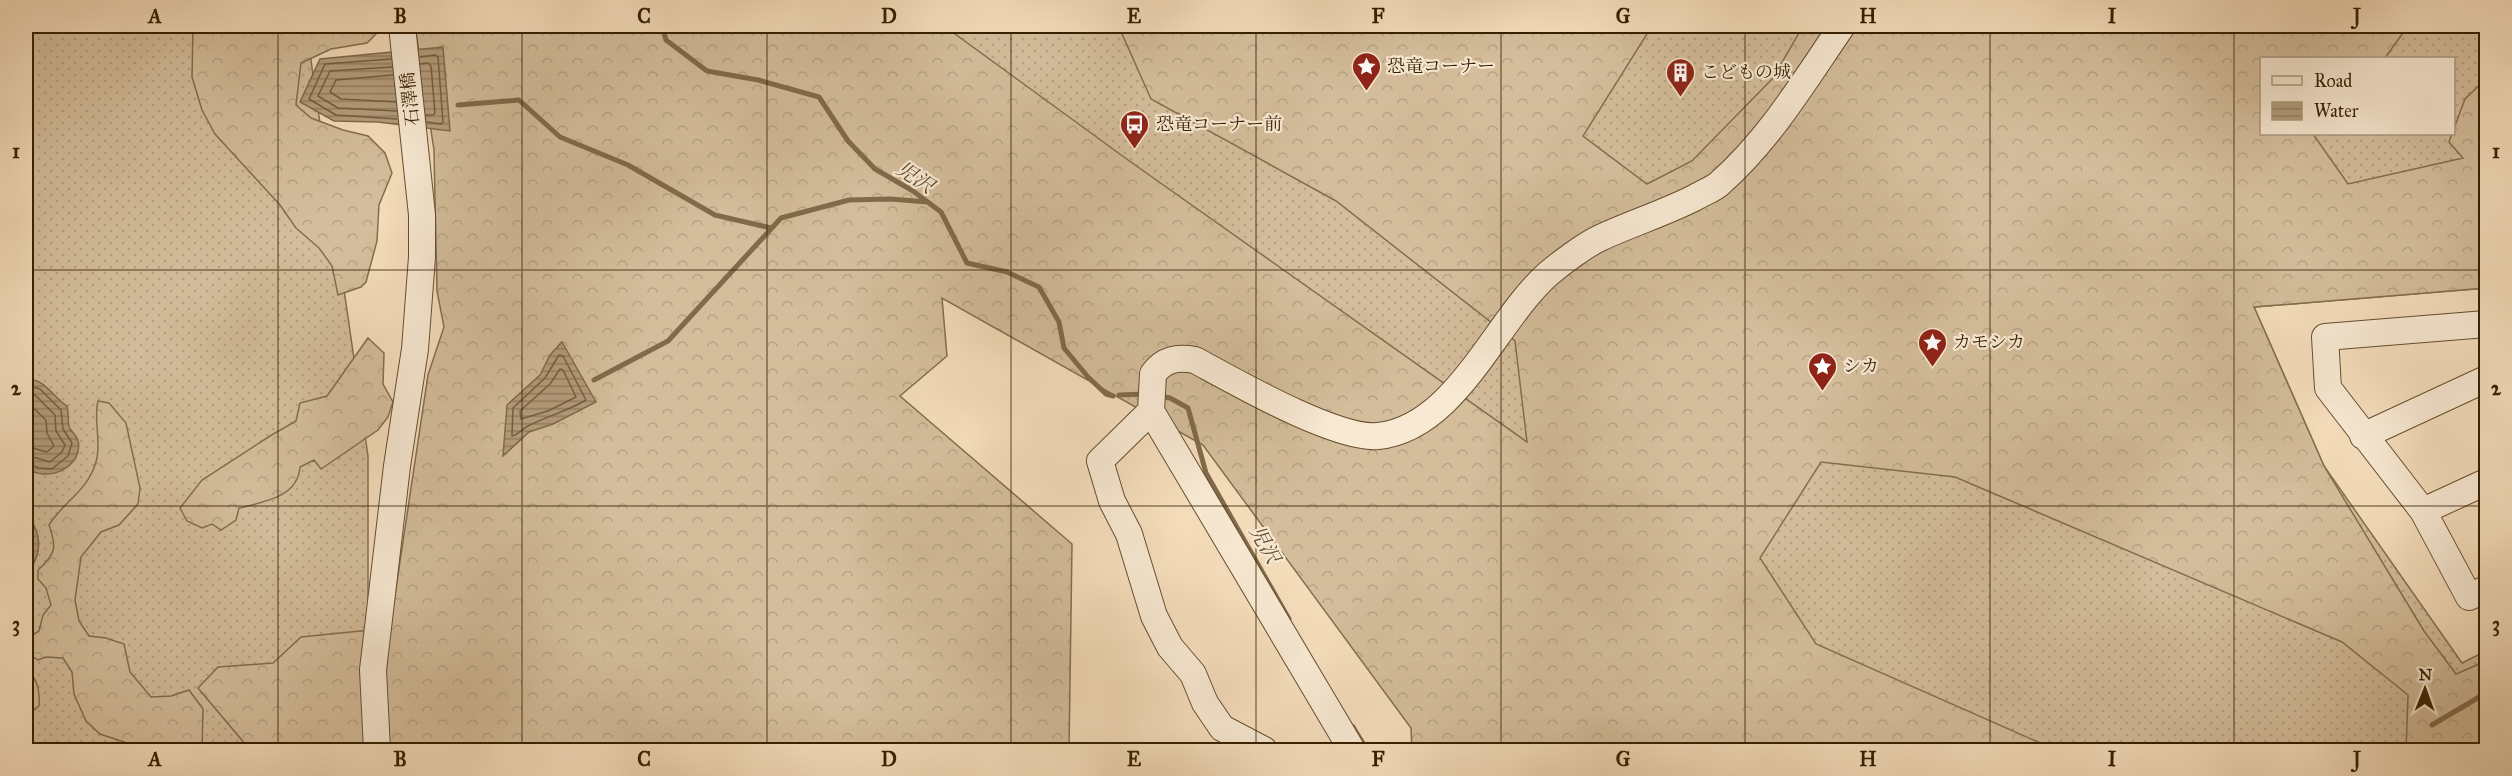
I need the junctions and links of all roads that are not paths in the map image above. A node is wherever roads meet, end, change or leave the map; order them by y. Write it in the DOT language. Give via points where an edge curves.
graph roads {
  1 [pos="402,26"];
  2 [pos="1842,26"];
  3 [pos="2487,324"];
  4 [pos="2487,379"];
  5 [pos="1151,400"];
  6 [pos="2363,436"];
  7 [pos="2487,482"];
  8 [pos="2423,511"];
  9 [pos="2487,589"];
  10 [pos="377,750"];
  11 [pos="1264,750"];
  12 [pos="1352,750"];
  1 -- 10 [label="street, 石澤橋" via="422,215 422,257 416,349 373,670"];
  2 -- 5 [label="street" via="1754,149 1718,185 1668,212 1598,238 1548,274 1520,304 1449,398 1425,418 1393,433 1376,436 1332,428 1188,359 1164,362 1153,374"];
  3 -- 6 [label="street" via="2325,337 2328,388"];
  4 -- 6 [label="street"];
  5 -- 11 [label="street" via="1100,461 1112,501 1129,534 1154,616 1170,647 1193,674 1205,703 1222,728"];
  5 -- 12 [label="street"];
  6 -- 8 [label="street"];
  7 -- 8 [label="street"];
  8 -- 9 [label="street" via="2469,597"];
}
